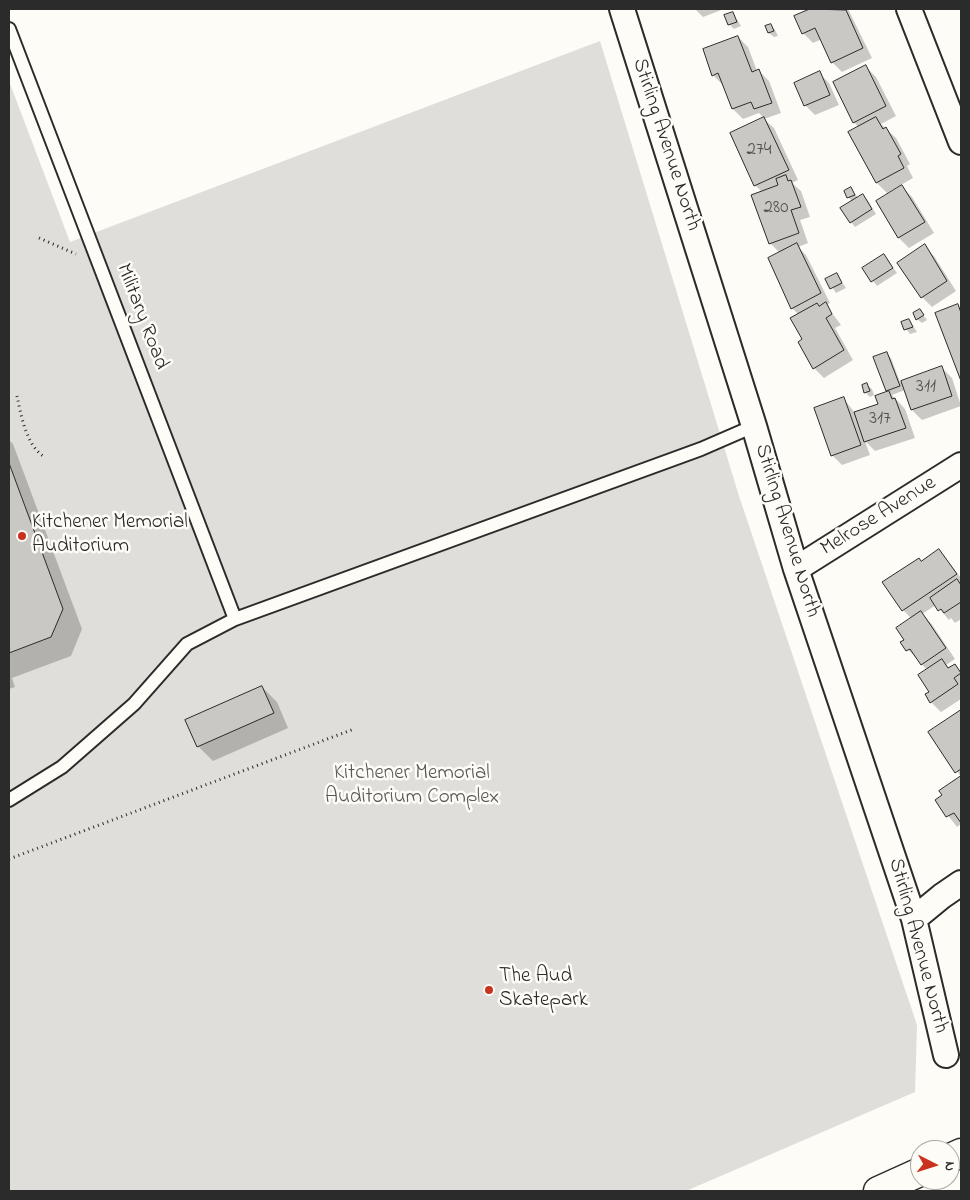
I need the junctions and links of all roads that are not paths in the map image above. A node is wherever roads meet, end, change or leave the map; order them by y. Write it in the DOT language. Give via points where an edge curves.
graph roads {
  1 [pos="622,9"];
  2 [pos="909,9"];
  3 [pos="9,29"];
  4 [pos="961,142"];
  5 [pos="754,426"];
  6 [pos="961,465"];
  7 [pos="796,569"];
  8 [pos="235,619"];
  9 [pos="9,800"];
  10 [pos="961,883"];
  11 [pos="914,919"];
  12 [pos="946,1055"];
  13 [pos="910,1177"];
  14 [pos="878,1191"];
  1 -- 5 [label="street, Stirling Avenue North"];
  2 -- 4 [label="street"];
  3 -- 8 [label="lane, Military Road"];
  5 -- 7 [label="street, Stirling Avenue North"];
  5 -- 8 [label="lane" via="701,449"];
  6 -- 7 [label="street, Melrose Avenue"];
  7 -- 11 [label="street, Stirling Avenue North"];
  8 -- 9 [label="lane" via="187,644 134,704 62,767"];
  10 -- 11 [label="street"];
  11 -- 12 [label="street, Stirling Avenue North"];
  13 -- 14 [label="highway"];
}
